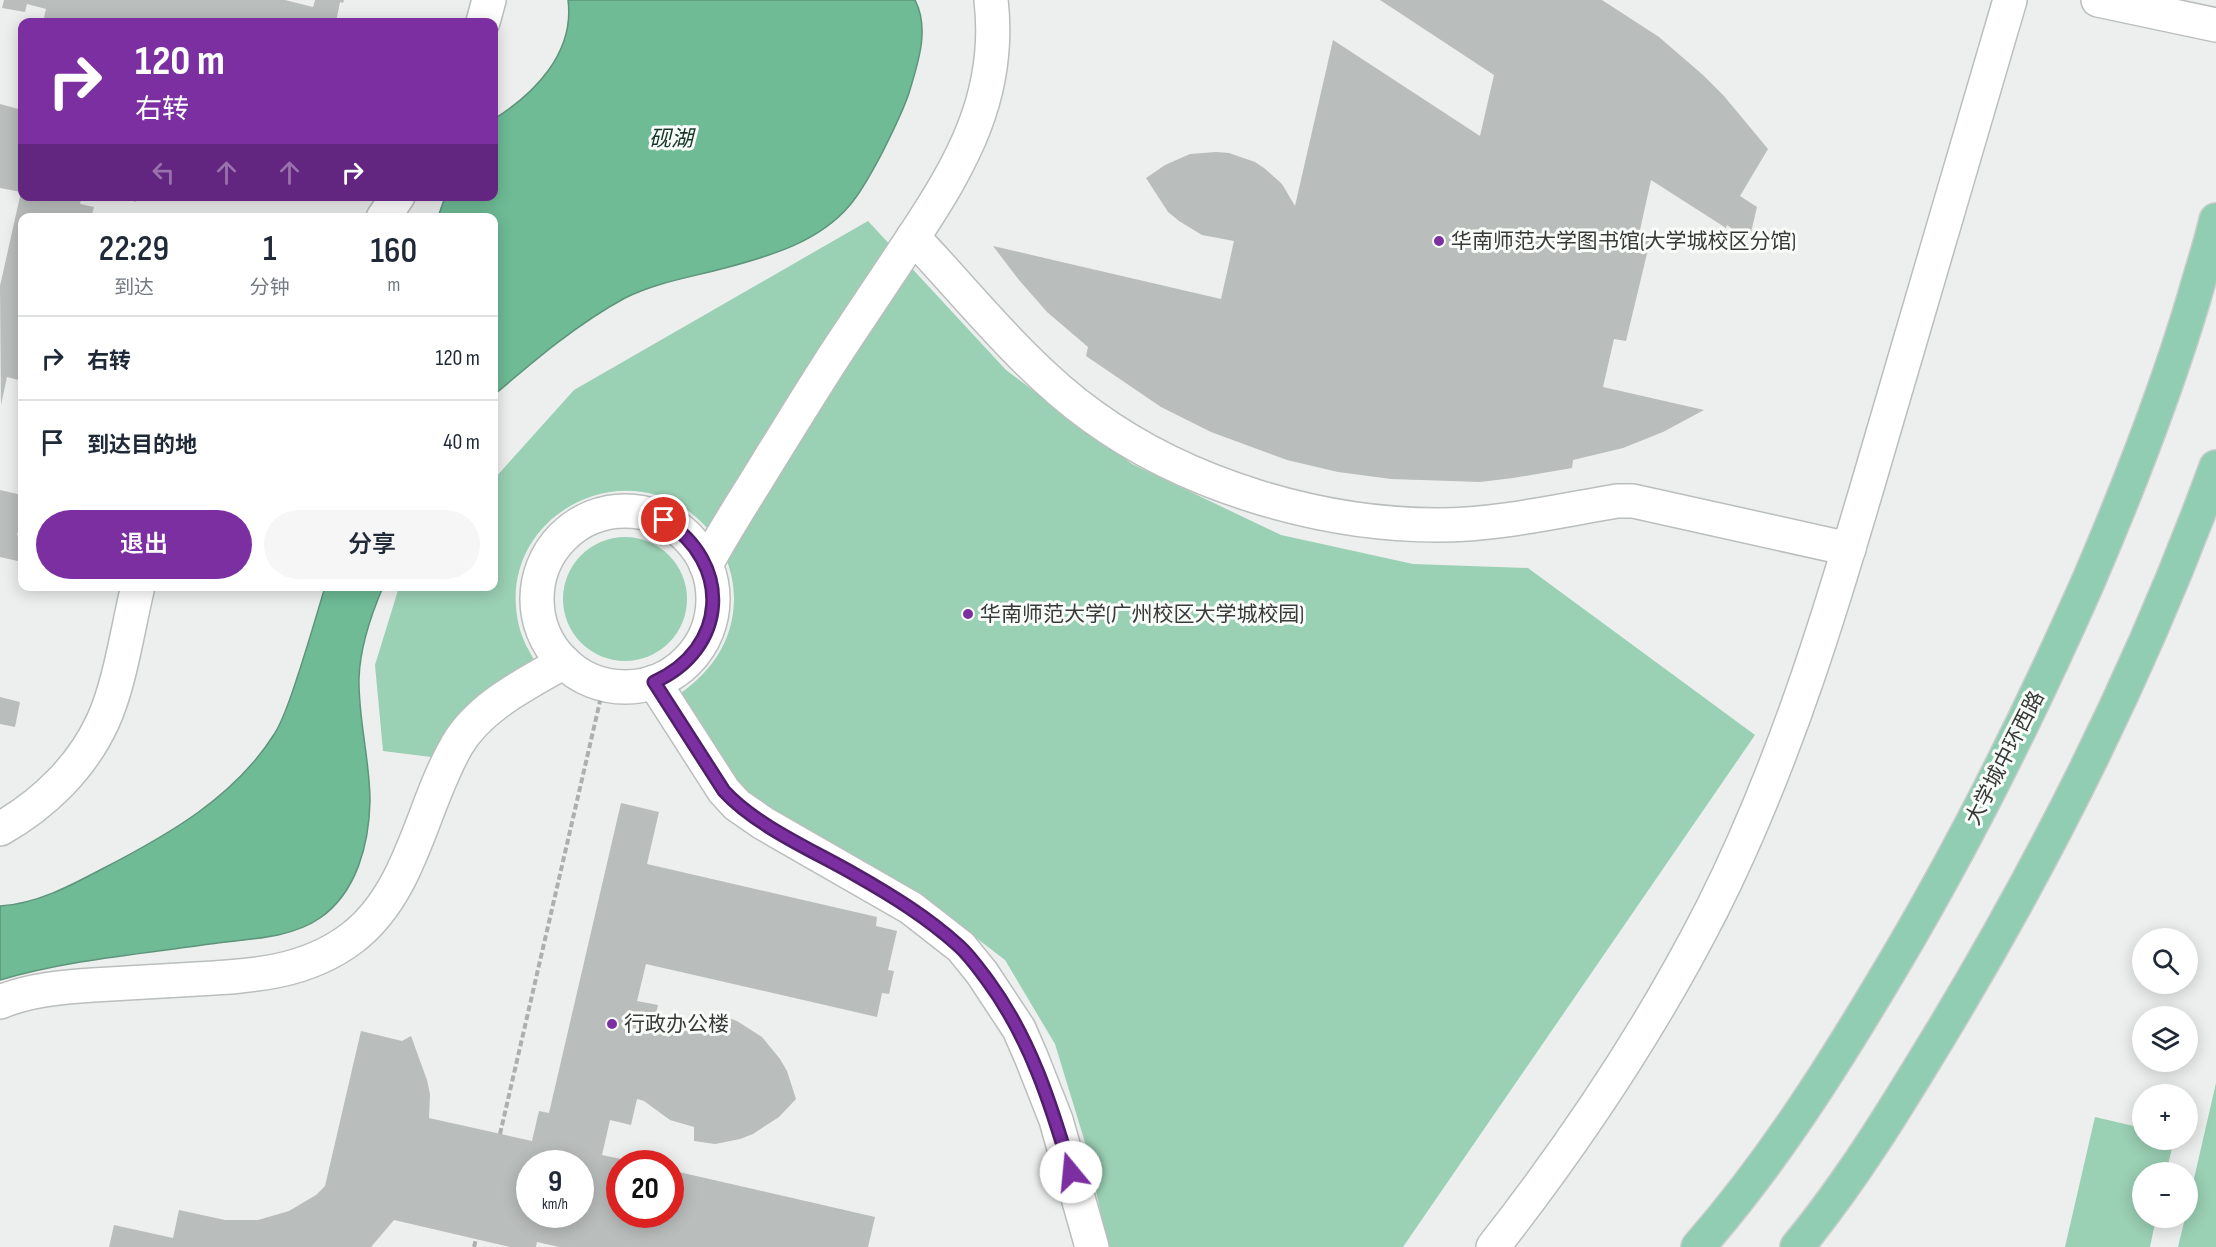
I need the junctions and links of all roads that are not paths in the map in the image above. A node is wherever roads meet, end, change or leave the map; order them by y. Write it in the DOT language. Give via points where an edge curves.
graph roads {
  1 [pos="489,0"];
  2 [pos="991,0"];
  3 [pos="2010,0"];
  4 [pos="2098,0"];
  5 [pos="484,18"];
  6 [pos="2216,26"];
  7 [pos="2216,220"];
  8 [pos="913,237"];
  9 [pos="2216,467"];
  10 [pos="1849,549"];
  11 [pos="706,565"];
  12 [pos="137,591"];
  13 [pos="564,662"];
  14 [pos="654,682"];
  15 [pos="0,829"];
  16 [pos="0,1002"];
  17 [pos="1825,1210"];
  18 [pos="1092,1247"];
  19 [pos="1492,1247"];
  20 [pos="1698,1247"];
  21 [pos="1797,1247"];
  22 [pos="1823,1247"];
  1 -- 5 [label="lane"];
  2 -- 8 [label="lane" via="992,42 985,100 957,168"];
  3 -- 10 [label="lane"];
  4 -- 6 [label="lane"];
  7 -- 20 [label="main road, 大学城中环西路" via="2182,336 2130,482 2028,712 1945,875 1826,1077 1752,1183"];
  8 -- 10 [label="lane" via="1037,369 1093,417 1147,450 1245,493 1313,512 1386,523 1439,525 1633,501"];
  8 -- 11 [label="lane"];
  9 -- 17 [label="main road" via="2133,667 2017,900 1890,1118"];
  10 -- 19 [label="lane" via="1776,766 1713,907 1614,1080"];
  11 -- 13 [label="lane" via="699,551 677,528 649,515 619,512 575,526 553,548 537,592 540,622"];
  11 -- 14 [label="lane" via="713,595 702,642 682,666"];
  12 -- 15 [label="lane" via="115,685 90,746 70,774 21,817"];
  13 -- 14 [label="lane" via="604,684 639,686"];
  13 -- 16 [label="lane" via="491,707 458,743 405,867 372,919 352,938 309,962 283,971 75,986"];
  14 -- 18 [label="lane" via="737,806 911,908 961,947 982,973 1019,1029 1032,1059 1056,1120"];
  17 -- 21 [label="main road"];
  17 -- 22 [label="main road"];
}
